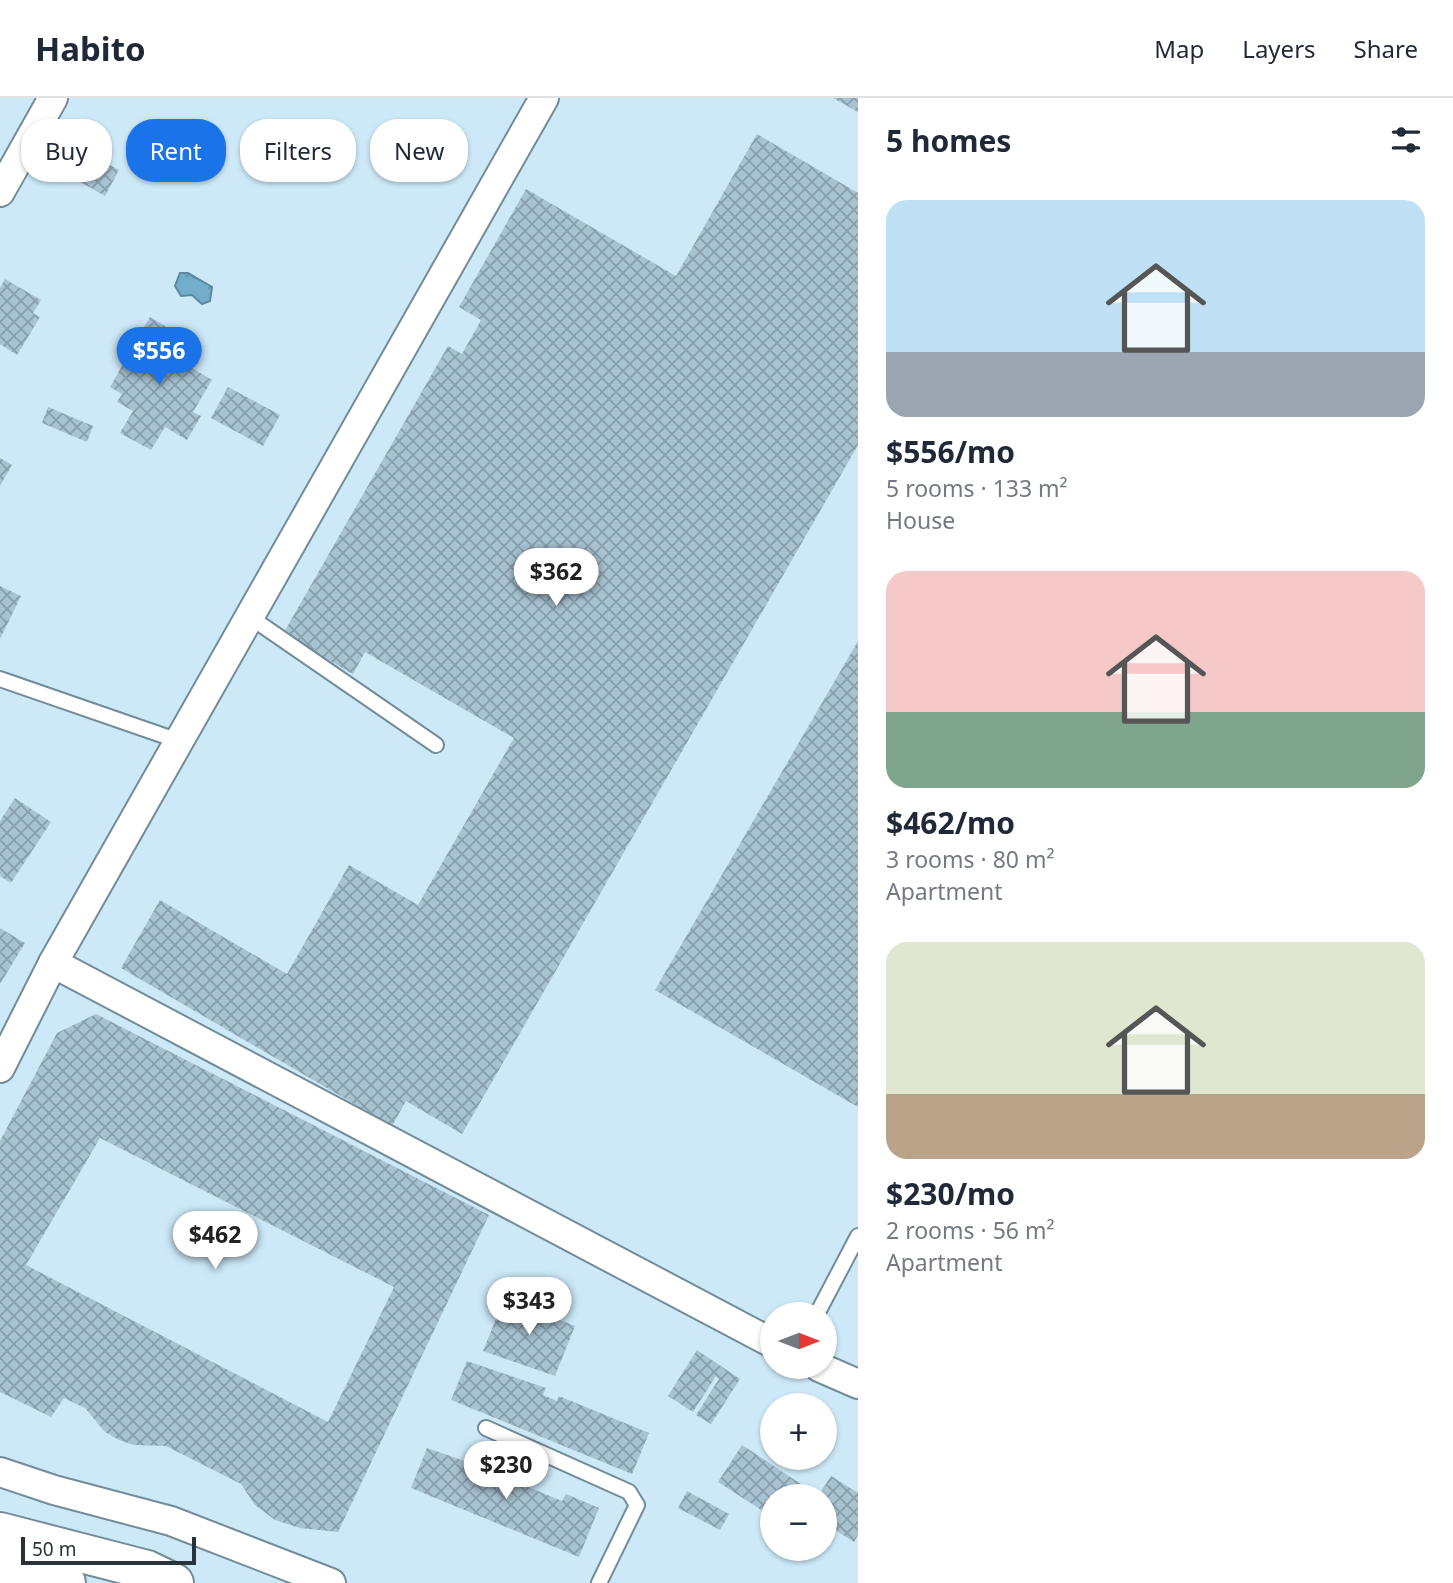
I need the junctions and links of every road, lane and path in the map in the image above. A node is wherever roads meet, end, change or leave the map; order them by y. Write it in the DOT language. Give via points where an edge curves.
graph roads {
  1 [pos="54,98"];
  2 [pos="544,98"];
  3 [pos="0,192"];
  4 [pos="250,617"];
  5 [pos="0,679"];
  6 [pos="179,741"];
  7 [pos="436,745"];
  8 [pos="53,964"];
  9 [pos="0,1068"];
  10 [pos="858,1236"];
  11 [pos="823,1302"];
  12 [pos="760,1337"];
  13 [pos="837,1375"];
  14 [pos="858,1384"];
  15 [pos="486,1428"];
  16 [pos="0,1472"];
  17 [pos="0,1532"];
  18 [pos="0,1563"];
  19 [pos="66,1583"];
  20 [pos="174,1583"];
  21 [pos="331,1583"];
  22 [pos="599,1583"];
  1 -- 3 [label="street"];
  2 -- 4 [label="street"];
  4 -- 6 [label="street"];
  4 -- 7 [label="lane"];
  5 -- 6 [label="lane"];
  6 -- 8 [label="street"];
  8 -- 9 [label="street"];
  8 -- 12 [label="street"];
  10 -- 11 [label="lane"];
  13 -- 14 [label="street"];
  15 -- 22 [label="lane" via="629,1492 637,1505"];
  16 -- 21 [label="street" via="171,1521"];
  17 -- 20 [label="main road" via="147,1570"];
  18 -- 19 [label="main road"];
}
